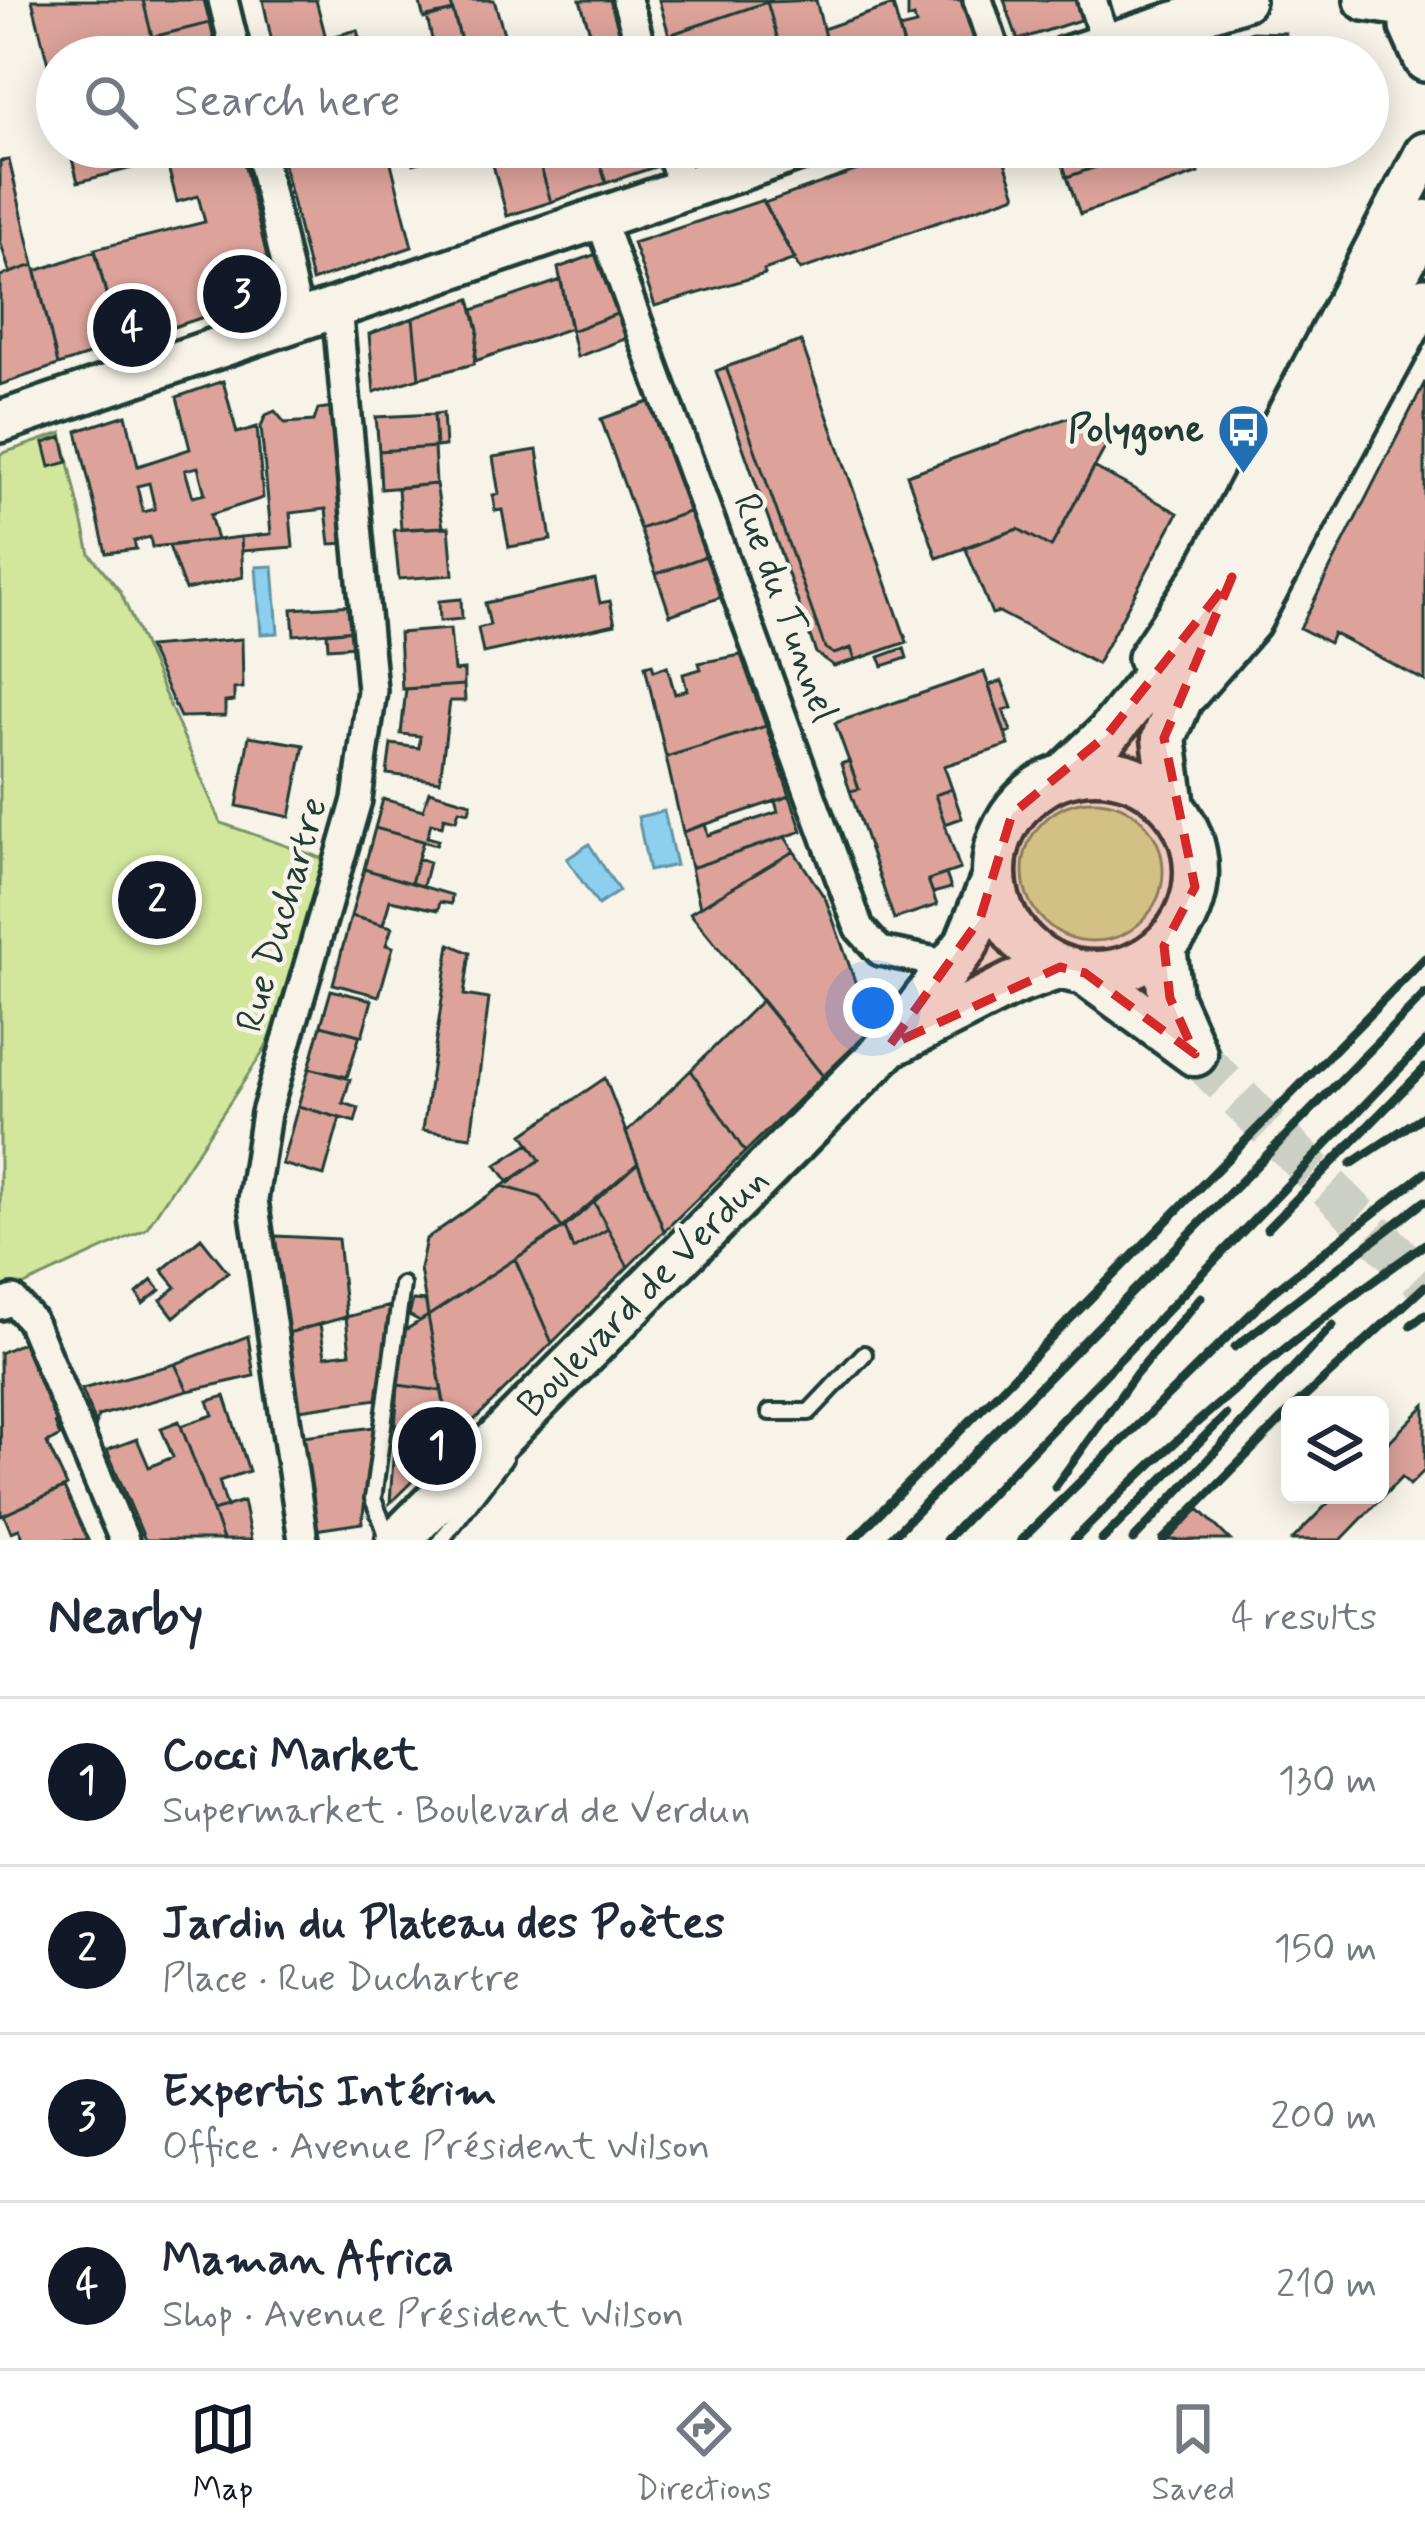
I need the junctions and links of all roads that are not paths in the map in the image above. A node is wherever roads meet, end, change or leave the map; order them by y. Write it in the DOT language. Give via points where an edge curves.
graph roads {
  1 [pos="223,0"];
  2 [pos="627,0"];
  3 [pos="978,0"];
  4 [pos="1092,0"];
  5 [pos="1244,0"];
  6 [pos="1365,0"];
  7 [pos="1410,3"];
  8 [pos="232,36"];
  9 [pos="638,36"];
  10 [pos="990,36"];
  11 [pos="1104,36"];
  12 [pos="1128,36"];
  13 [pos="1425,61"];
  14 [pos="1425,153"];
  15 [pos="264,168"];
  16 [pos="676,168"];
  17 [pos="746,168"];
  18 [pos="682,190"];
  19 [pos="599,217"];
  20 [pos="1425,222"];
  21 [pos="1425,298"];
  22 [pos="337,307"];
  23 [pos="299,320"];
  24 [pos="0,422"];
  25 [pos="1232,577"];
  26 [pos="1177,706"];
  27 [pos="1077,764"];
  28 [pos="1173,807"];
  29 [pos="994,877"];
  30 [pos="1164,946"];
  31 [pos="1072,970"];
  32 [pos="947,973"];
  33 [pos="890,1045"];
  34 [pos="402,1285"];
  35 [pos="0,1305"];
  36 [pos="864,1354"];
  37 [pos="561,1377"];
  38 [pos="770,1412"];
  39 [pos="124,1540"];
  40 [pos="303,1540"];
  41 [pos="393,1540"];
  42 [pos="441,1540"];
  1 -- 8 [label="street"];
  2 -- 9 [label="street"];
  3 -- 10 [label="street"];
  4 -- 11 [label="street"];
  5 -- 12 [label="main road"];
  6 -- 7 [label="main road"];
  7 -- 13 [label="main road" via="1410,27"];
  14 -- 27 [label="main road" via="1206,572"];
  15 -- 23 [label="street"];
  16 -- 18 [label="street"];
  17 -- 18 [label="main road"];
  18 -- 19 [label="main road"];
  19 -- 22 [label="main road"];
  19 -- 32 [label="street, Rue du Tunnel" via="859,928 880,952 937,962"];
  20 -- 25 [label="main road"];
  21 -- 26 [label="main road" via="1250,622"];
  22 -- 23 [label="main road"];
  22 -- 40 [label="street, Rue Duchartre" via="372,690 357,800 266,1113 253,1200"];
  23 -- 24 [label="main road"];
  25 -- 26 [label="main road"];
  25 -- 27 [label="main road"];
  26 -- 28 [label="main road" via="1165,738"];
  27 -- 28 [label="main road" via="1135,778"];
  27 -- 29 [label="main road" via="1012,814 997,844"];
  28 -- 30 [label="main road" via="1195,856 1195,887"];
  29 -- 31 [label="main road" via="1003,915 1026,946"];
  29 -- 32 [label="main road, Boulevard de Verdun"];
  30 -- 31 [label="main road" via="1141,962"];
  30 -- 31 [label="main road" via="1170,998 1195,1054"];
  31 -- 33 [label="main road, Boulevard de Verdun" via="978,1000"];
  32 -- 33 [label="main road, Boulevard de Verdun"];
  33 -- 37 [label="main road, Boulevard de Verdun"];
  34 -- 41 [label="lane" via="374,1498"];
  35 -- 39 [label="street" via="13,1300 31,1320"];
  36 -- 38 [label="lane" via="809,1412"];
  37 -- 41 [label="main road, Boulevard de Verdun"];
  37 -- 42 [label="lane"];
}
